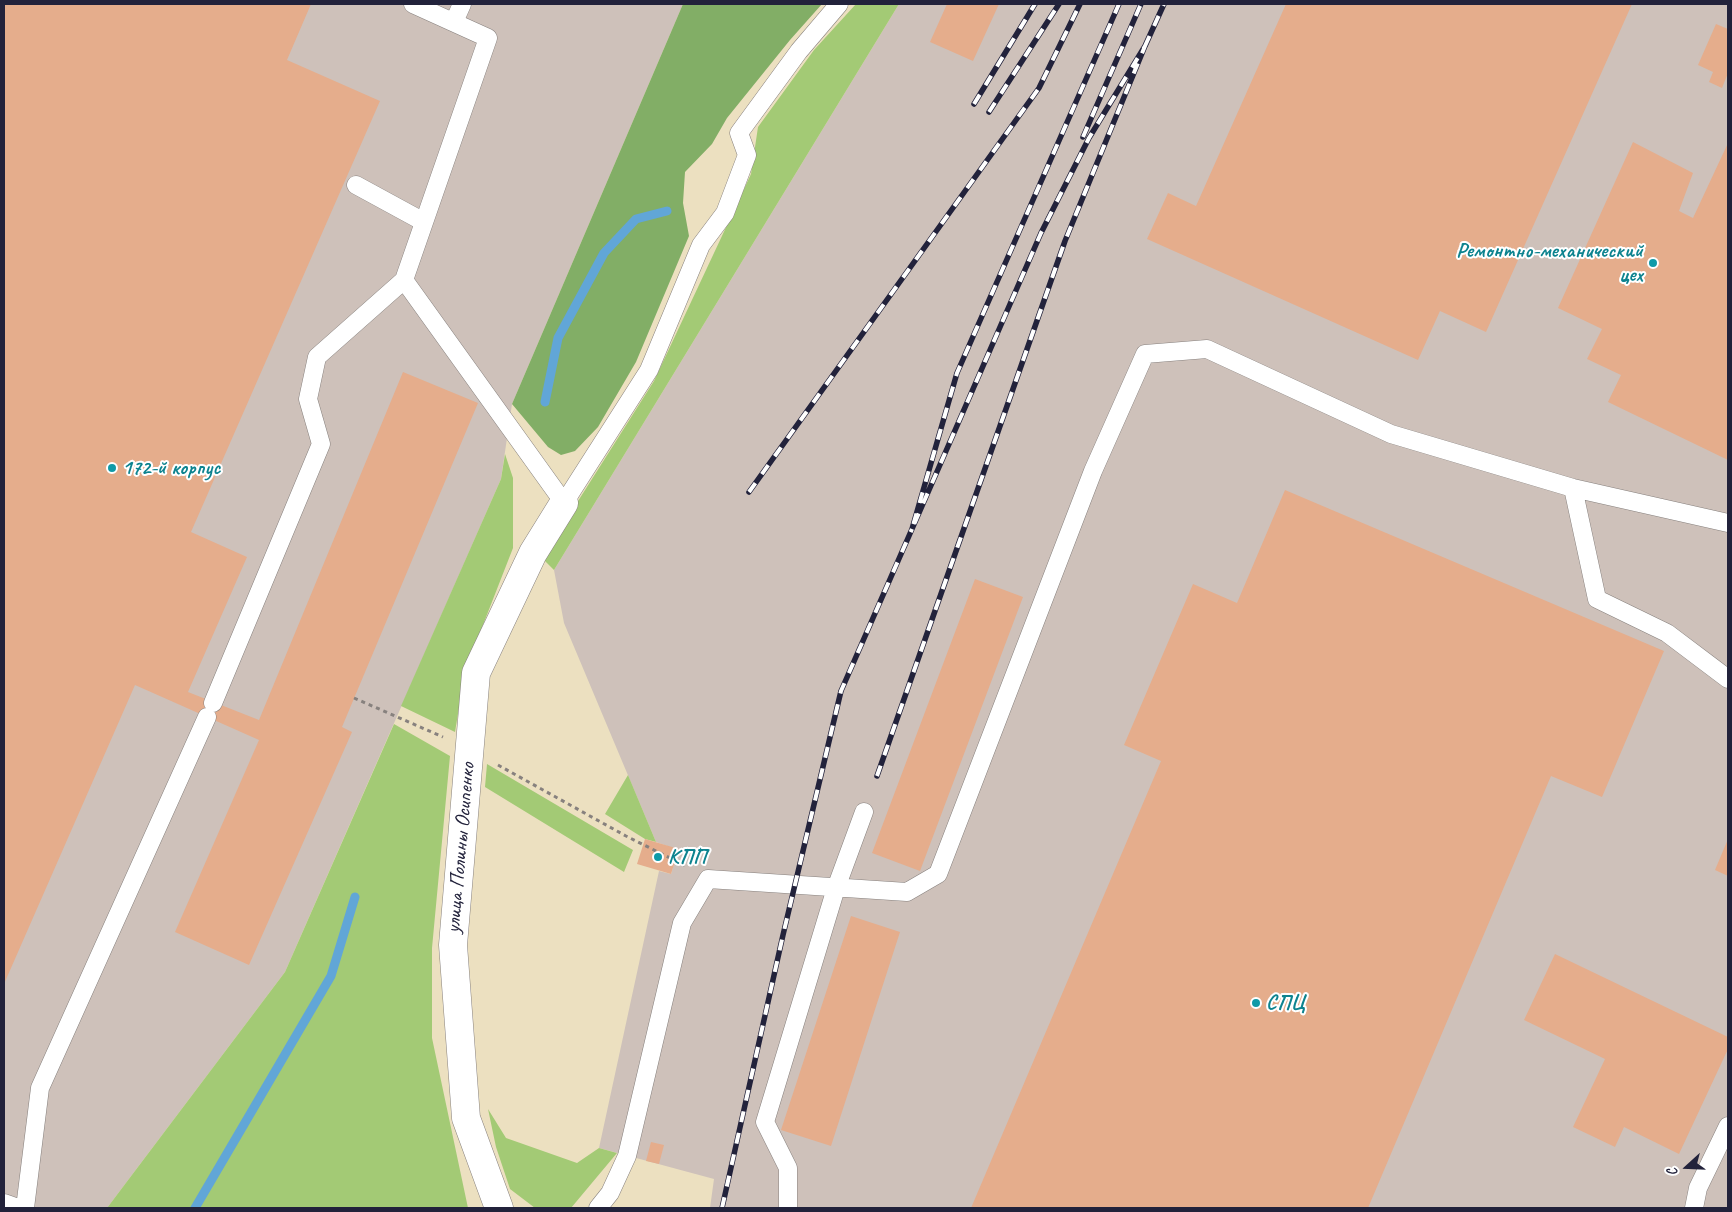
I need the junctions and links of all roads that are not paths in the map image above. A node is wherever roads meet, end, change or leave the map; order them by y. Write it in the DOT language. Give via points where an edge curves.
graph roads {
  1 [pos="413,4"];
  2 [pos="462,4"];
  3 [pos="839,4"];
  4 [pos="454,22"];
  5 [pos="356,185"];
  6 [pos="424,222"];
  7 [pos="404,280"];
  8 [pos="1573,488"];
  9 [pos="564,503"];
  10 [pos="1728,523"];
  11 [pos="1728,679"];
  12 [pos="864,812"];
  13 [pos="836,888"];
  14 [pos="1728,1126"];
  15 [pos="4,1203"];
  16 [pos="18,1208"];
  17 [pos="25,1208"];
  18 [pos="499,1208"];
  19 [pos="598,1208"];
  20 [pos="788,1208"];
  21 [pos="1694,1208"];
  1 -- 4 [label="lane"];
  2 -- 4 [label="lane"];
  3 -- 9 [label="lane" via="799,50 739,133 747,155 725,213 701,245 649,370"];
  4 -- 6 [label="lane" via="488,38"];
  5 -- 6 [label="lane"];
  6 -- 7 [label="lane"];
  7 -- 9 [label="lane"];
  7 -- 17 [label="lane" via="317,357 308,399 321,444 210,710 40,1088"];
  8 -- 10 [label="lane"];
  8 -- 11 [label="lane" via="1597,599 1667,633"];
  8 -- 13 [label="lane" via="1391,434 1207,349 1145,354 1093,471 938,874 907,892"];
  9 -- 18 [label="street, улица Полины Осипенко" via="533,553 476,673 453,945 466,1118"];
  12 -- 13 [label="lane"];
  13 -- 19 [label="lane" via="708,879 682,923 627,1156 610,1193"];
  13 -- 20 [label="lane" via="766,1122 788,1168"];
  14 -- 21 [label="lane" via="1698,1188"];
  15 -- 16 [label="lane"];
}
